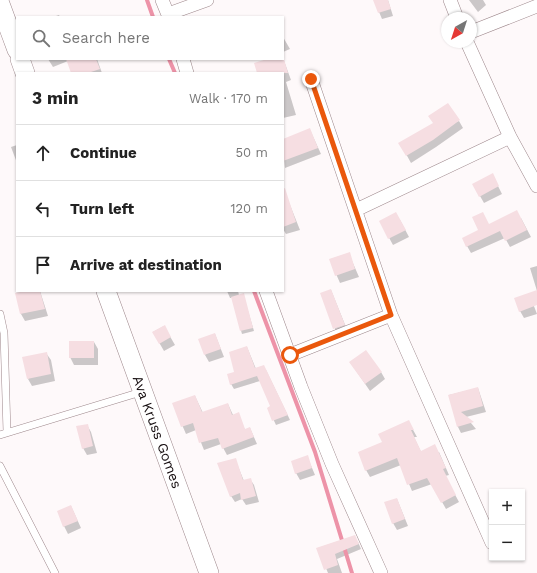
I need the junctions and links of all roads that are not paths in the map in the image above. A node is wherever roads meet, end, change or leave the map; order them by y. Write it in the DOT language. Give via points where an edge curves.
graph roads {
  1 [pos="162,0"];
  2 [pos="207,0"];
  3 [pos="450,0"];
  4 [pos="0,4"];
  5 [pos="537,6"];
  6 [pos="455,12"];
  7 [pos="169,16"];
  8 [pos="477,30"];
  9 [pos="16,47"];
  10 [pos="470,48"];
  11 [pos="20,60"];
  12 [pos="183,60"];
  13 [pos="26,72"];
  14 [pos="187,72"];
  15 [pos="311,79"];
  16 [pos="510,137"];
  17 [pos="537,186"];
  18 [pos="356,210"];
  19 [pos="106,292"];
  20 [pos="266,292"];
  21 [pos="0,314"];
  22 [pos="391,315"];
  23 [pos="2,333"];
  24 [pos="290,355"];
  25 [pos="142,392"];
  26 [pos="3,434"];
  27 [pos="0,466"];
  28 [pos="489,536"];
  29 [pos="55,573"];
  30 [pos="209,573"];
  31 [pos="381,573"];
  1 -- 7 [label="street"];
  2 -- 7 [label="street"];
  3 -- 6 [label="street"];
  4 -- 9 [label="street"];
  5 -- 8 [label="street"];
  10 -- 16 [label="street"];
  11 -- 13 [label="street"];
  12 -- 14 [label="street"];
  15 -- 18 [label="street"];
  16 -- 17 [label="street"];
  16 -- 18 [label="street"];
  18 -- 22 [label="street"];
  19 -- 25 [label="street, Ava Kruss Gomes"];
  20 -- 24 [label="street"];
  21 -- 23 [label="lane"];
  22 -- 24 [label="street"];
  22 -- 28 [label="street"];
  23 -- 26 [label="lane"];
  24 -- 31 [label="street" via="332,464"];
  25 -- 26 [label="lane"];
  25 -- 30 [label="street, Ava Kruss Gomes"];
  27 -- 29 [label="lane"];
}
